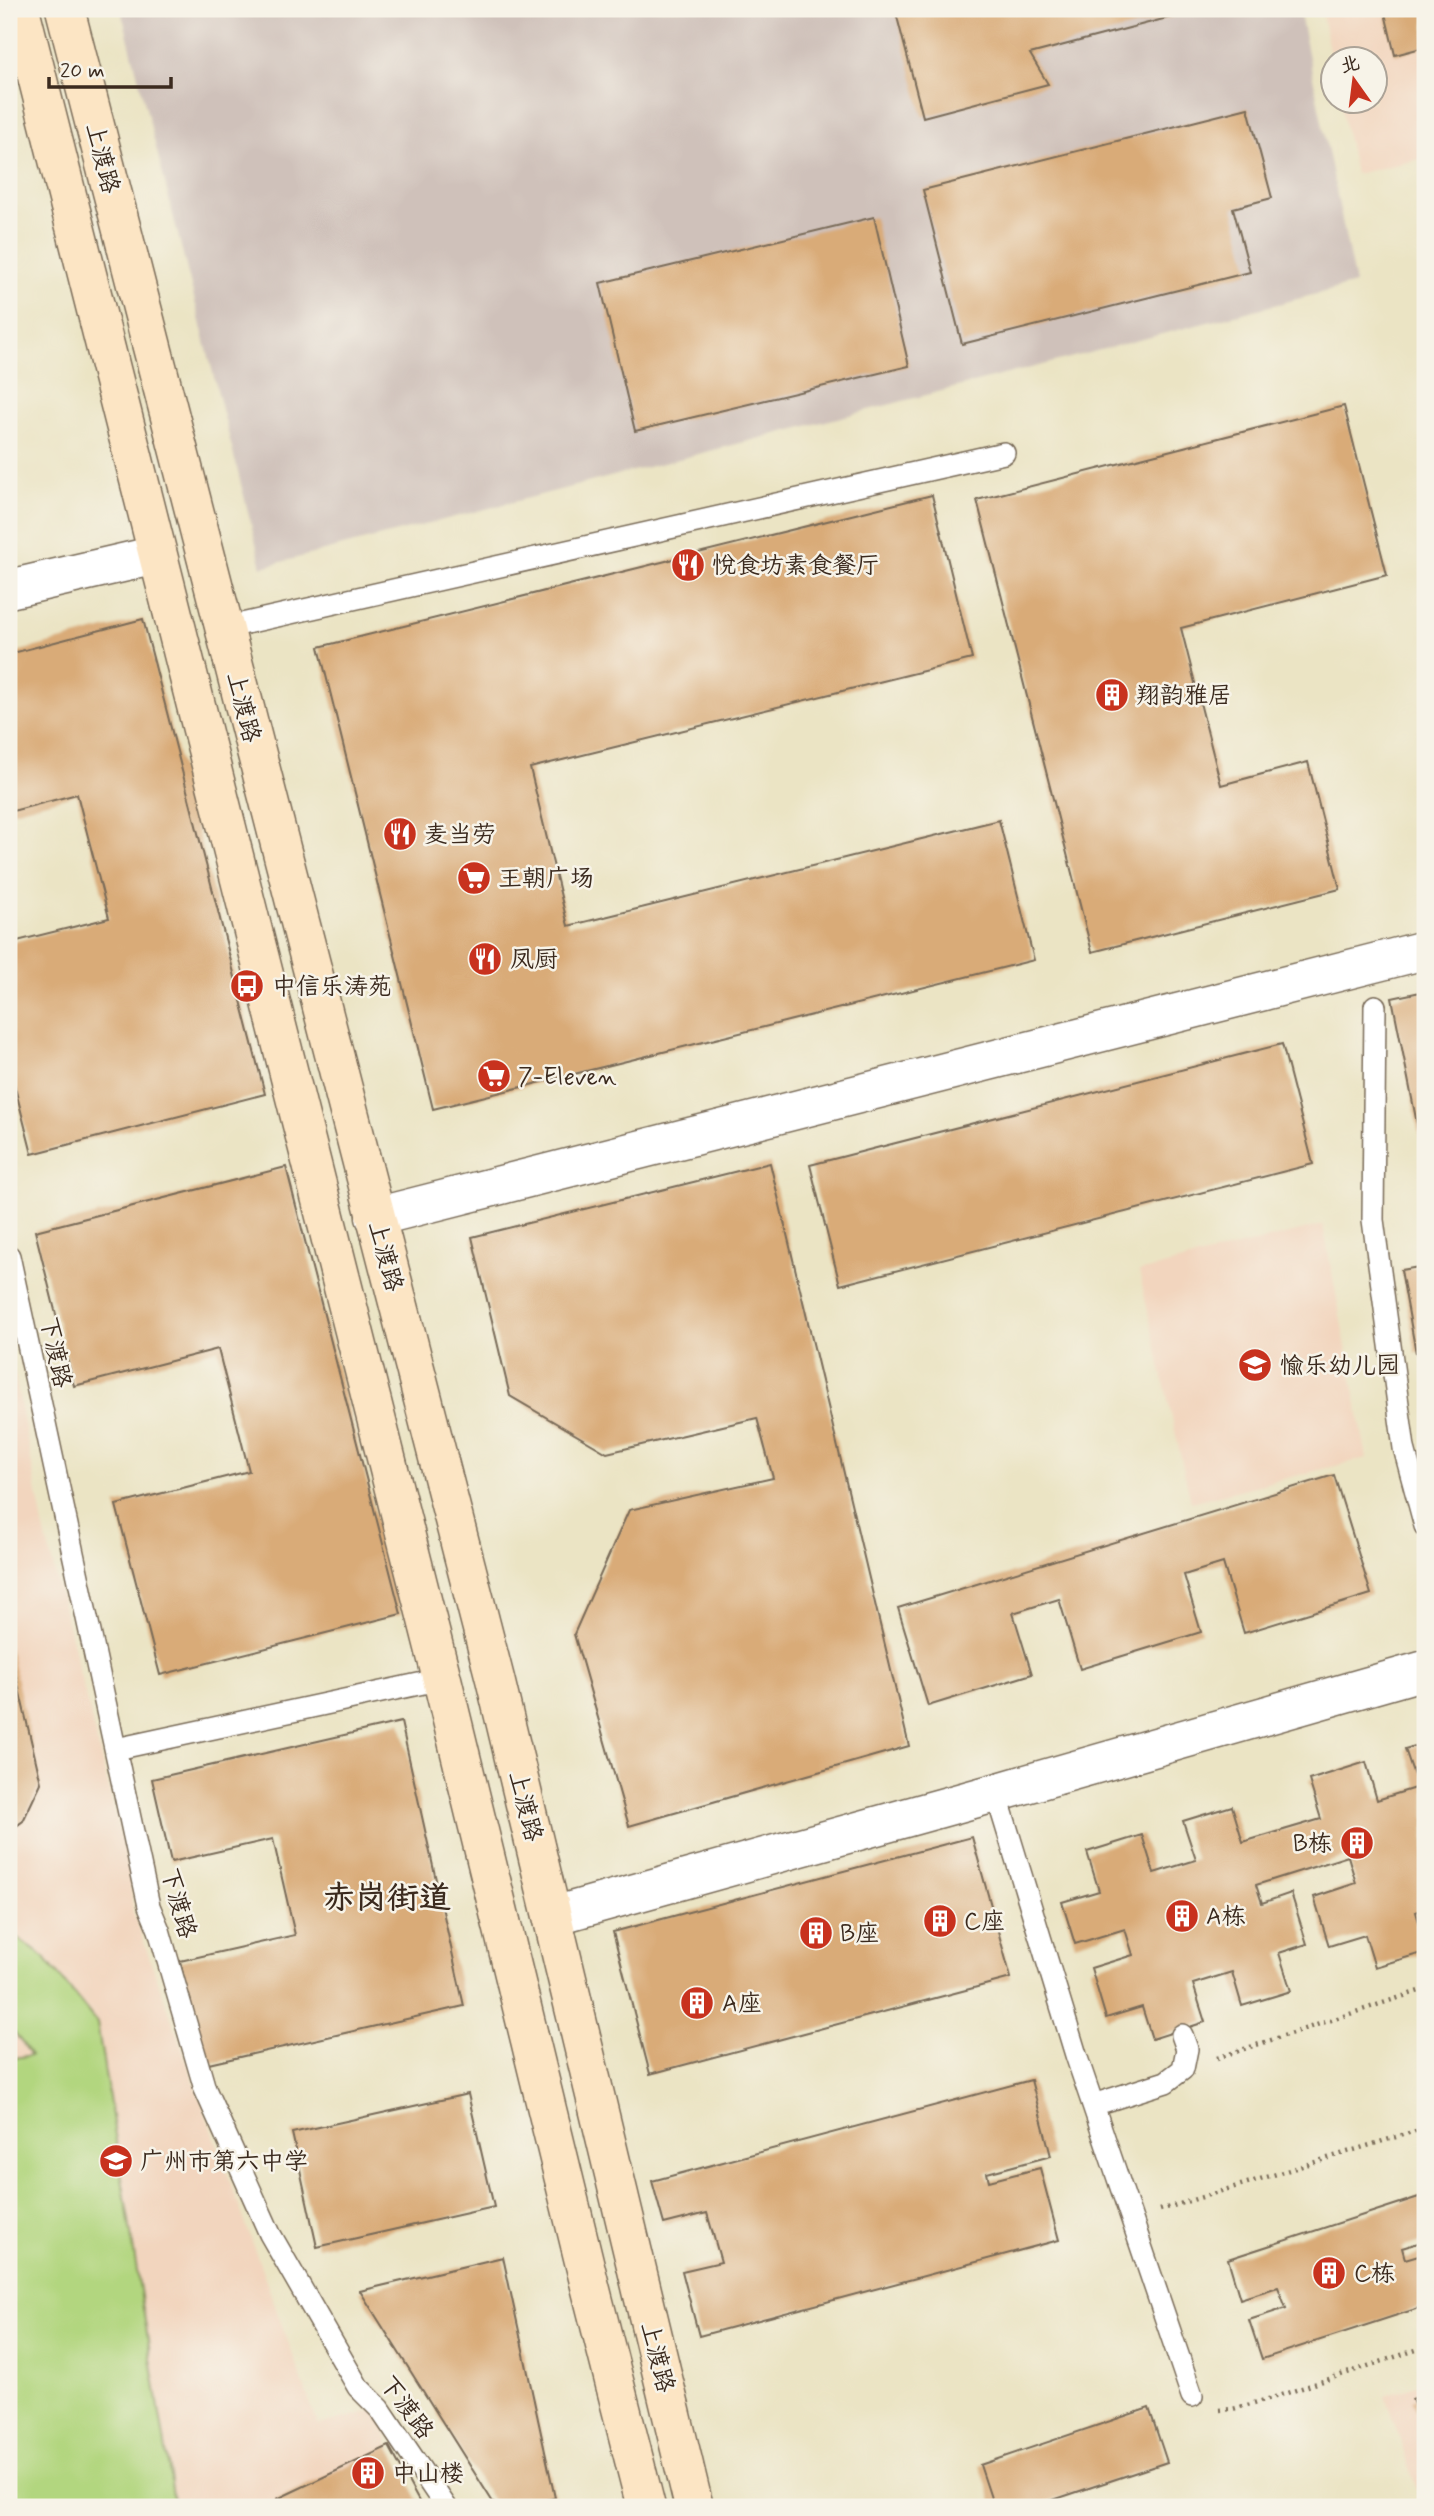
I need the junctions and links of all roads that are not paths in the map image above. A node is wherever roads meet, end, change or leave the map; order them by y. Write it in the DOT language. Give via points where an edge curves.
graph roads {
  1 [pos="20,9"];
  2 [pos="65,9"];
  3 [pos="1004,453"];
  4 [pos="157,555"];
  5 [pos="9,589"];
  6 [pos="224,628"];
  7 [pos="1425,950"];
  8 [pos="1375,1006"];
  9 [pos="375,1217"];
  10 [pos="9,1256"];
  11 [pos="1425,1526"];
  12 [pos="1425,1670"];
  13 [pos="442,1679"];
  14 [pos="116,1749"];
  15 [pos="996,1793"];
  16 [pos="553,1916"];
  17 [pos="1182,2035"];
  18 [pos="1093,2105"];
  19 [pos="1192,2396"];
  20 [pos="446,2507"];
  21 [pos="646,2507"];
  22 [pos="694,2507"];
  1 -- 4 [label="main road, 上渡路"];
  2 -- 6 [label="main road, 上渡路"];
  3 -- 6 [label="lane"];
  4 -- 5 [label="street"];
  4 -- 13 [label="main road, 上渡路"];
  6 -- 9 [label="main road, 上渡路"];
  7 -- 9 [label="street"];
  8 -- 11 [label="lane" via="1373,1220 1404,1448"];
  9 -- 16 [label="main road, 上渡路"];
  10 -- 14 [label="lane, 下渡路"];
  12 -- 15 [label="street"];
  13 -- 14 [label="lane"];
  13 -- 21 [label="main road, 上渡路"];
  14 -- 20 [label="lane, 下渡路" via="149,1906 211,2101 270,2234 358,2387 380,2409"];
  15 -- 16 [label="street"];
  15 -- 18 [label="lane"];
  16 -- 22 [label="main road, 上渡路"];
  17 -- 18 [label="lane" via="1187,2049 1183,2069 1166,2082"];
  18 -- 19 [label="lane"];
}
